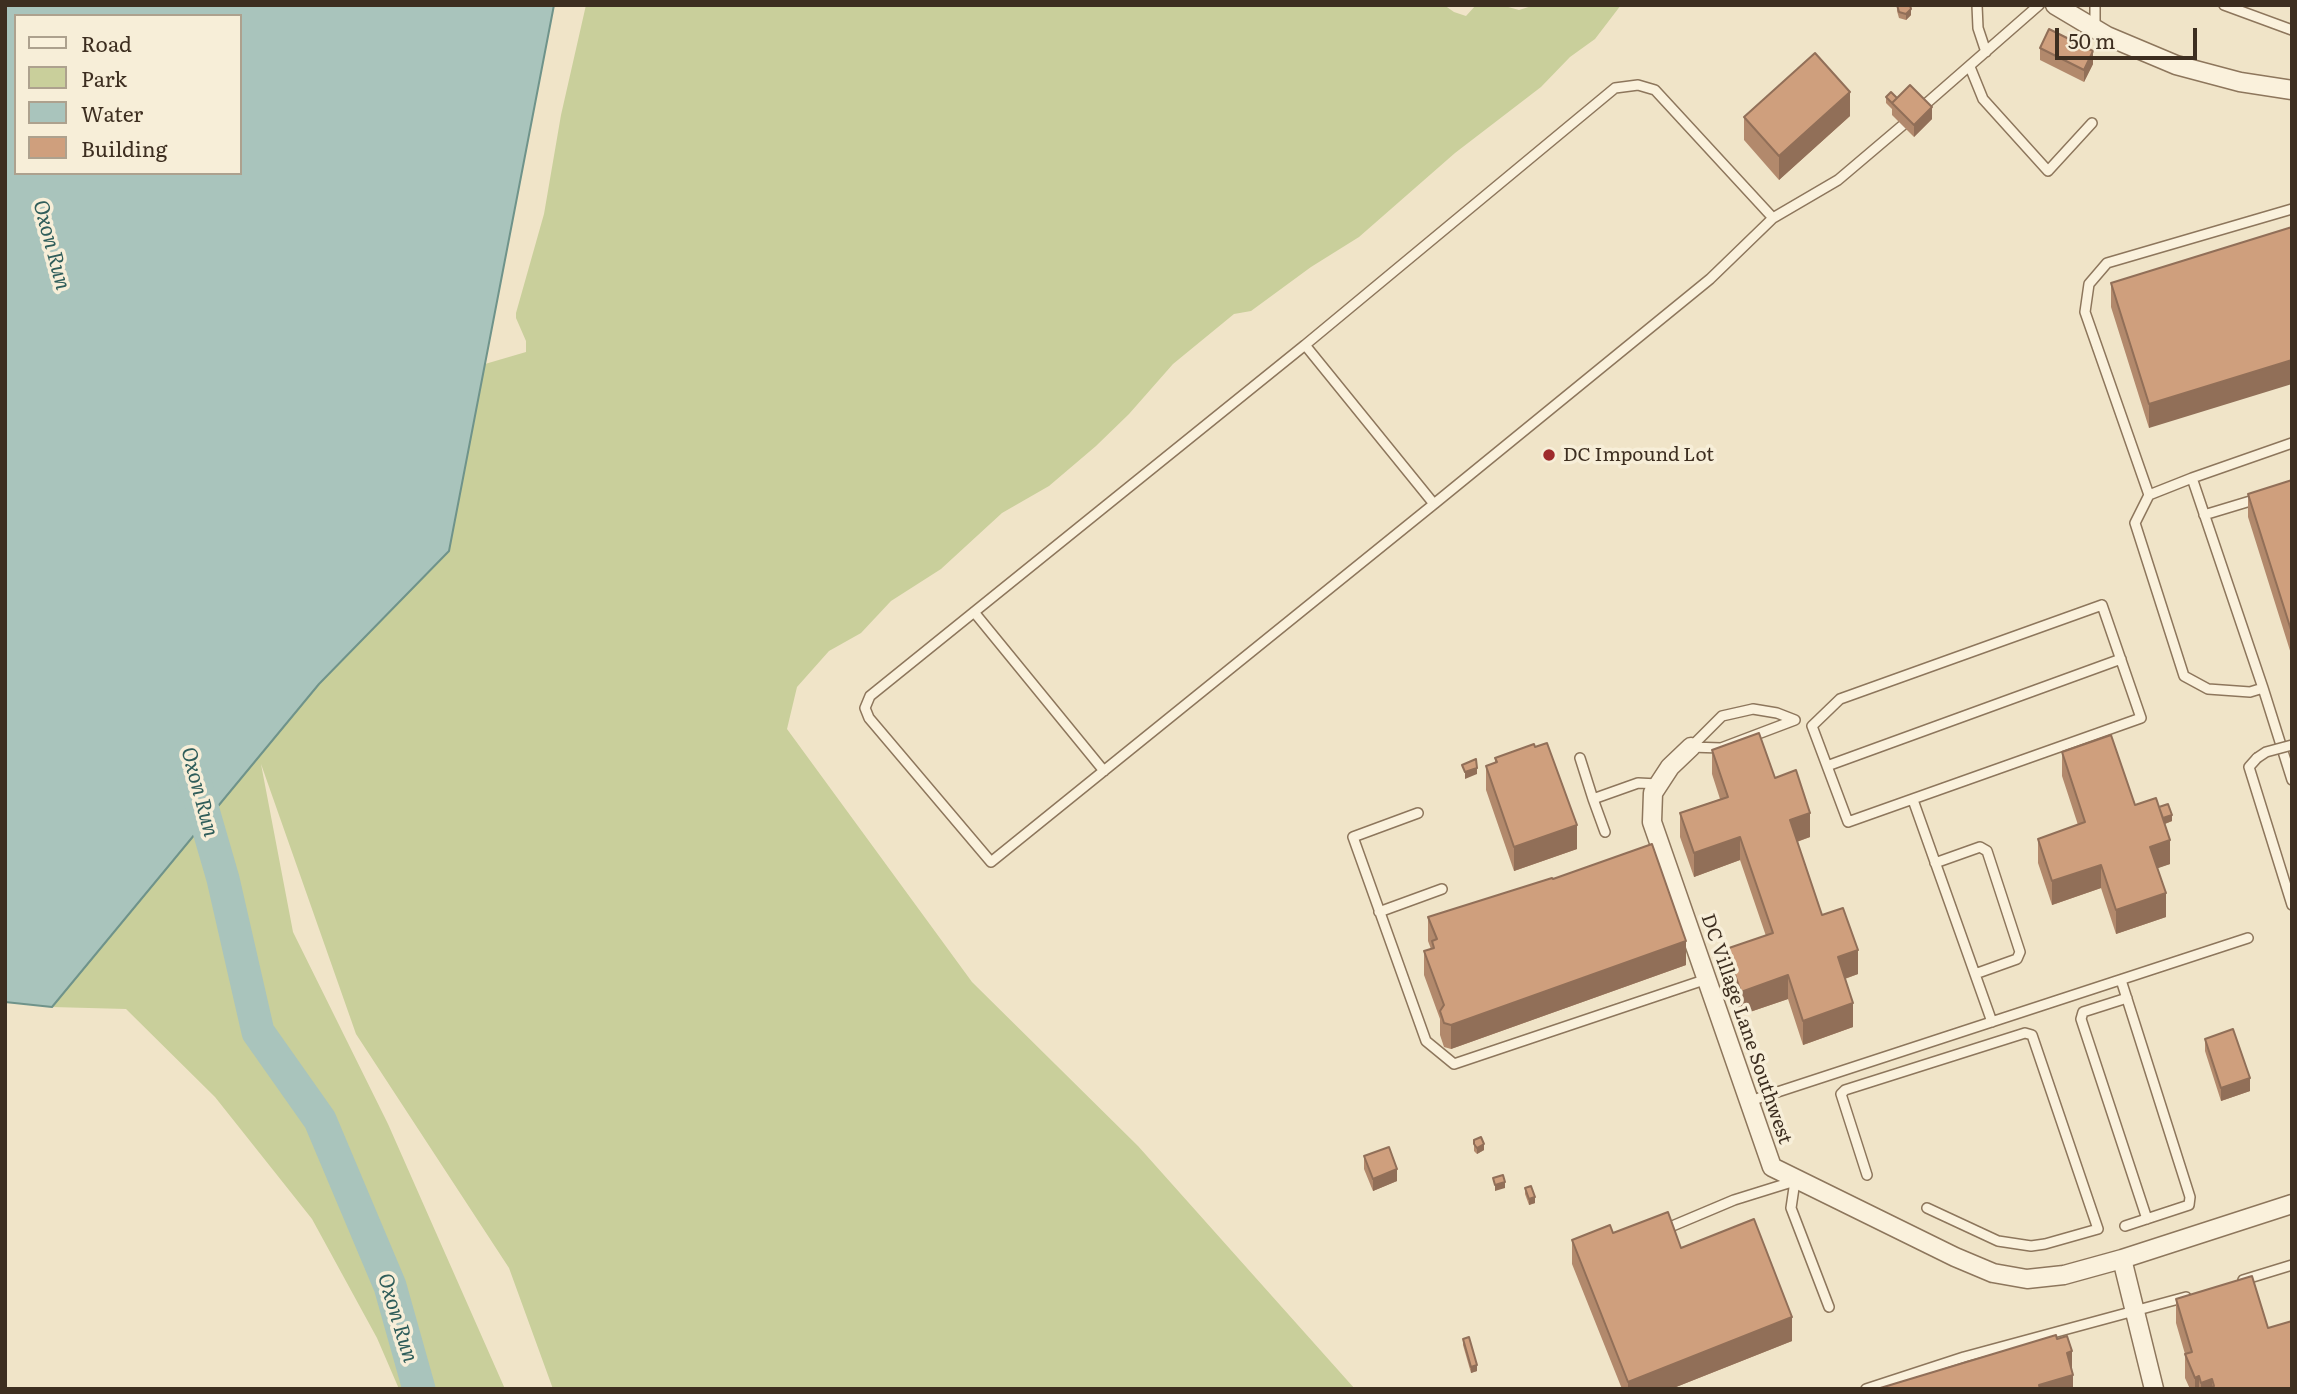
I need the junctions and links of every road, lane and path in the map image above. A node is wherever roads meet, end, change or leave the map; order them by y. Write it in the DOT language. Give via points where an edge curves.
graph roads {
  1 [pos="1977,5"];
  2 [pos="2039,5"];
  3 [pos="2055,5"];
  4 [pos="2095,5"];
  5 [pos="2224,5"];
  6 [pos="2095,30"];
  7 [pos="2292,30"];
  8 [pos="1986,52"];
  9 [pos="1970,67"];
  10 [pos="2292,90"];
  11 [pos="2092,123"];
  12 [pos="2292,209"];
  13 [pos="1773,218"];
  14 [pos="1305,345"];
  15 [pos="2292,443"];
  16 [pos="2192,478"];
  17 [pos="2150,495"];
  18 [pos="2267,496"];
  19 [pos="1434,505"];
  20 [pos="2204,515"];
  21 [pos="974,612"];
  22 [pos="2121,659"];
  23 [pos="2263,688"];
  24 [pos="1795,720"];
  25 [pos="1812,726"];
  26 [pos="2292,745"];
  27 [pos="1691,747"];
  28 [pos="1580,758"];
  29 [pos="1827,766"];
  30 [pos="1104,771"];
  31 [pos="2292,780"];
  32 [pos="1658,784"];
  33 [pos="1593,799"];
  34 [pos="1913,800"];
  35 [pos="1418,813"];
  36 [pos="1605,832"];
  37 [pos="1935,863"];
  38 [pos="1442,888"];
  39 [pos="2292,905"];
  40 [pos="1379,912"];
  41 [pos="2248,938"];
  42 [pos="1975,974"];
  43 [pos="1707,979"];
  44 [pos="2121,980"];
  45 [pos="2127,998"];
  46 [pos="1992,1022"];
  47 [pos="1976,1027"];
  48 [pos="1981,1046"];
  49 [pos="1750,1101"];
  50 [pos="1867,1175"];
  51 [pos="1795,1181"];
  52 [pos="2292,1204"];
  53 [pos="1927,1208"];
  54 [pos="2147,1219"];
  55 [pos="2125,1226"];
  56 [pos="1670,1227"];
  57 [pos="2122,1259"];
  58 [pos="2292,1265"];
  59 [pos="2227,1285"];
  60 [pos="2200,1292"];
  61 [pos="1829,1307"];
  62 [pos="2135,1311"];
  63 [pos="1866,1389"];
  64 [pos="2154,1389"];
  1 -- 8 [label="lane"];
  2 -- 8 [label="lane"];
  3 -- 6 [label="street"];
  4 -- 6 [label="lane"];
  5 -- 7 [label="lane"];
  6 -- 10 [label="street" via="2189,69"];
  8 -- 9 [label="lane"];
  9 -- 11 [label="lane" via="1983,99 2048,171"];
  9 -- 13 [label="lane" via="1838,180"];
  12 -- 17 [label="lane" via="2107,263 2089,284 2085,312"];
  13 -- 14 [label="lane" via="1655,90 1638,85 1615,88"];
  13 -- 19 [label="lane" via="1710,279"];
  14 -- 19 [label="lane"];
  14 -- 21 [label="lane"];
  15 -- 16 [label="lane"];
  16 -- 17 [label="lane"];
  16 -- 20 [label="lane"];
  17 -- 23 [label="lane" via="2135,523 2184,676 2207,689 2250,692"];
  18 -- 20 [label="lane"];
  19 -- 30 [label="lane"];
  20 -- 23 [label="lane"];
  21 -- 30 [label="lane"];
  21 -- 30 [label="lane" via="870,696 865,708 869,718 991,862"];
  22 -- 25 [label="lane" via="2102,605 1840,699"];
  22 -- 29 [label="lane"];
  22 -- 34 [label="lane" via="2141,718"];
  23 -- 31 [label="lane"];
  24 -- 25 [label="lane"];
  24 -- 27 [label="lane" via="1721,748"];
  24 -- 27 [label="lane" via="1753,709 1722,716"];
  25 -- 29 [label="lane"];
  26 -- 39 [label="lane, bridge" via="2266,752 2249,767"];
  27 -- 32 [label="street, DC Village Lane Southwest"];
  28 -- 33 [label="lane"];
  29 -- 34 [label="lane" via="1848,822"];
  32 -- 33 [label="lane" via="1637,783"];
  32 -- 43 [label="street, DC Village Lane Southwest" via="1651,822"];
  33 -- 36 [label="lane"];
  34 -- 37 [label="lane"];
  35 -- 40 [label="lane" via="1353,837"];
  37 -- 42 [label="lane"];
  37 -- 42 [label="lane" via="1980,847 1987,851 2020,952 2017,959"];
  38 -- 40 [label="lane"];
  40 -- 43 [label="lane" via="1426,1041 1454,1064"];
  41 -- 44 [label="lane"];
  42 -- 46 [label="lane"];
  43 -- 49 [label="street, DC Village Lane Southwest"];
  44 -- 45 [label="lane"];
  44 -- 46 [label="lane"];
  45 -- 54 [label="lane" via="2190,1197 2189,1205"];
  45 -- 54 [label="lane" via="2083,1012 2081,1019"];
  46 -- 47 [label="lane"];
  47 -- 48 [label="lane"];
  47 -- 49 [label="lane"];
  48 -- 50 [label="lane" via="1841,1094"];
  48 -- 53 [label="lane" via="2032,1035 2098,1229 2045,1244 1998,1241"];
  49 -- 51 [label="street, DC Village Lane Southwest" via="1772,1167"];
  51 -- 56 [label="lane"];
  51 -- 57 [label="street, DC Village Lane Southwest" via="1993,1273 2027,1279 2064,1275"];
  51 -- 61 [label="lane" via="1791,1208"];
  52 -- 57 [label="street, DC Village Lane Southwest"];
  54 -- 55 [label="lane"];
  57 -- 62 [label="street"];
  58 -- 59 [label="lane"];
  60 -- 62 [label="lane"];
  62 -- 63 [label="lane"];
  62 -- 64 [label="street"];
}
